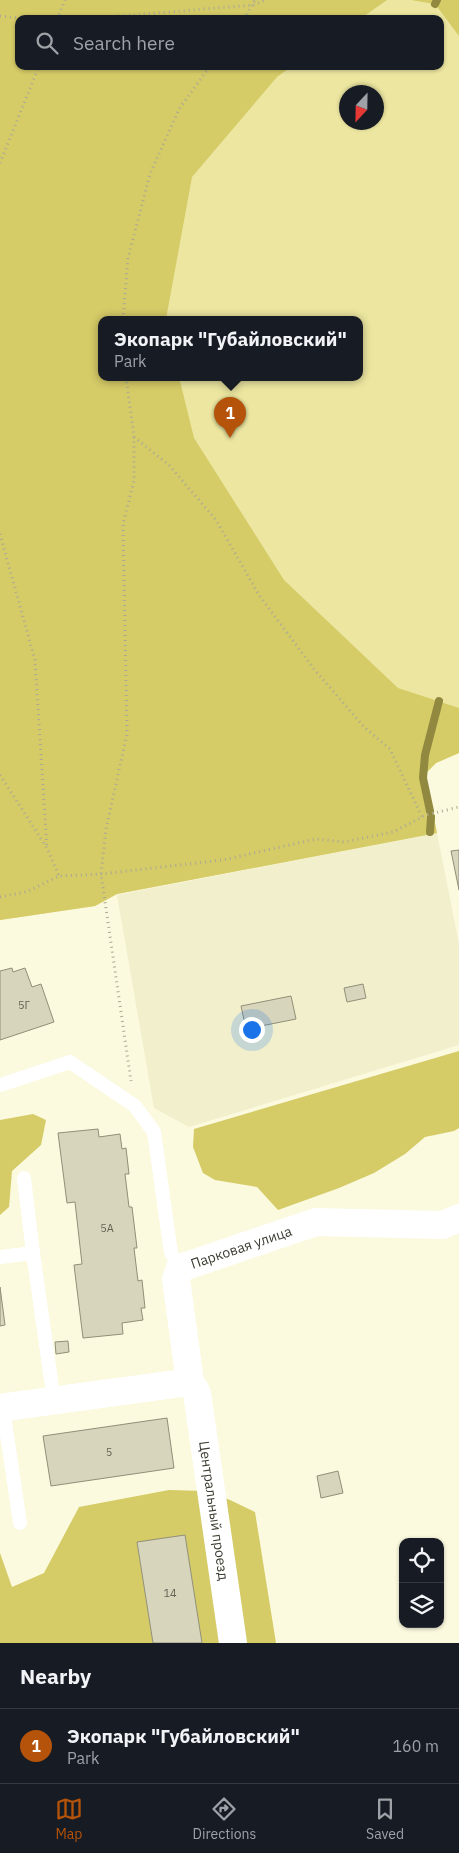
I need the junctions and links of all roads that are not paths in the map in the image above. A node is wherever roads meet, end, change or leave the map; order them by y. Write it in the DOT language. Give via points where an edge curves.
graph roads {
  1 [pos="0,1085"];
  2 [pos="24,1178"];
  3 [pos="451,1222"];
  4 [pos="33,1253"];
  5 [pos="0,1257"];
  6 [pos="180,1268"];
  7 [pos="190,1382"];
  8 [pos="54,1401"];
  9 [pos="1,1408"];
  10 [pos="20,1522"];
  11 [pos="233,1643"];
  1 -- 6 [label="lane" via="70,1062 135,1106 154,1132 171,1253"];
  2 -- 4 [label="lane"];
  3 -- 6 [label="street, Парковая улица" via="316,1222"];
  4 -- 5 [label="lane"];
  4 -- 8 [label="lane"];
  6 -- 7 [label="street, Парковая улица" via="176,1279"];
  7 -- 8 [label="street"];
  7 -- 11 [label="street, Центральный проезд" via="197,1393"];
  8 -- 9 [label="street"];
  9 -- 10 [label="lane"];
}
